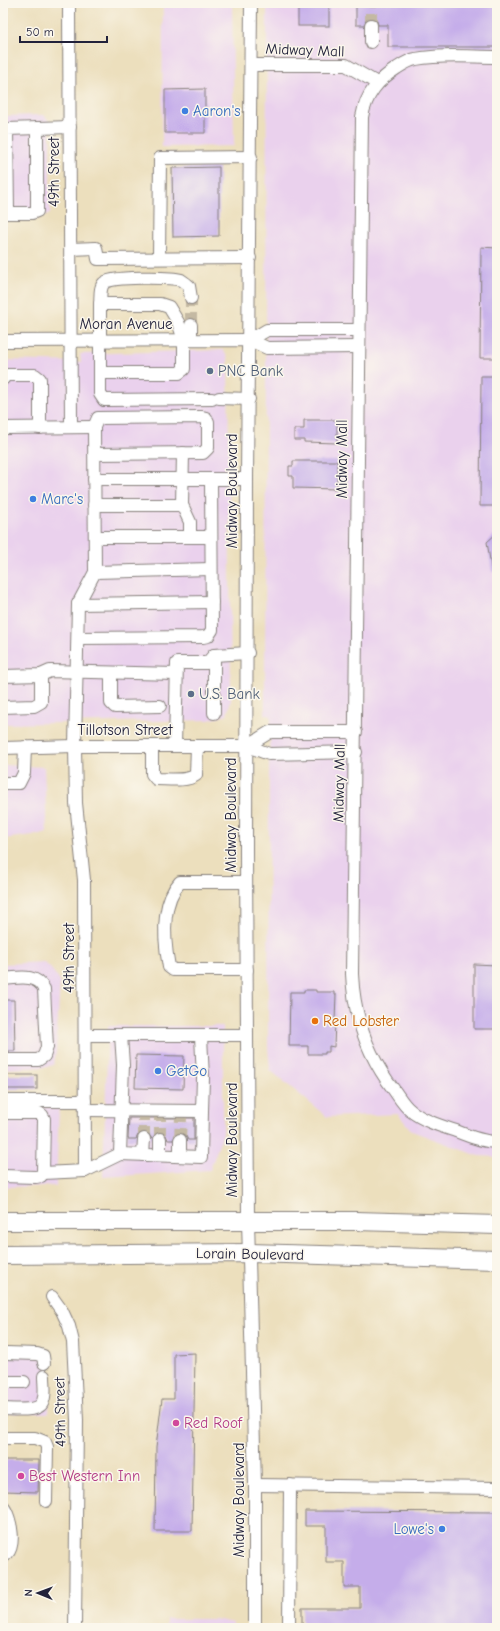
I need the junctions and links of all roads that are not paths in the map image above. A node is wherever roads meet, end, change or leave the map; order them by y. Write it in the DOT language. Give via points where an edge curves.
graph roads {
  1 [pos="69,3"];
  2 [pos="251,3"];
  3 [pos="371,25"];
  4 [pos="371,42"];
  5 [pos="497,57"];
  6 [pos="251,64"];
  7 [pos="377,83"];
  8 [pos="70,127"];
  9 [pos="37,128"];
  10 [pos="5,129"];
  11 [pos="251,157"];
  12 [pos="5,213"];
  13 [pos="71,249"];
  14 [pos="160,258"];
  15 [pos="250,258"];
  16 [pos="192,298"];
  17 [pos="100,304"];
  18 [pos="191,325"];
  19 [pos="358,330"];
  20 [pos="100,340"];
  21 [pos="188,340"];
  22 [pos="250,340"];
  23 [pos="3,341"];
  24 [pos="71,341"];
  25 [pos="358,347"];
  26 [pos="100,373"];
  27 [pos="3,379"];
  28 [pos="249,399"];
  29 [pos="71,427"];
  30 [pos="3,428"];
  31 [pos="40,428"];
  32 [pos="94,428"];
  33 [pos="183,453"];
  34 [pos="94,454"];
  35 [pos="94,479"];
  36 [pos="183,479"];
  37 [pos="211,479"];
  38 [pos="247,479"];
  39 [pos="94,505"];
  40 [pos="182,505"];
  41 [pos="95,537"];
  42 [pos="190,537"];
  43 [pos="211,537"];
  44 [pos="212,569"];
  45 [pos="95,572"];
  46 [pos="212,602"];
  47 [pos="78,604"];
  48 [pos="78,638"];
  49 [pos="248,653"];
  50 [pos="214,655"];
  51 [pos="78,672"];
  52 [pos="111,672"];
  53 [pos="176,674"];
  54 [pos="41,675"];
  55 [pos="3,676"];
  56 [pos="3,706"];
  57 [pos="160,706"];
  58 [pos="214,713"];
  59 [pos="356,732"];
  60 [pos="75,746"];
  61 [pos="152,746"];
  62 [pos="175,746"];
  63 [pos="197,746"];
  64 [pos="247,746"];
  65 [pos="3,748"];
  66 [pos="25,748"];
  67 [pos="356,752"];
  68 [pos="3,783"];
  69 [pos="246,882"];
  70 [pos="247,970"];
  71 [pos="3,979"];
  72 [pos="121,1035"];
  73 [pos="247,1035"];
  74 [pos="85,1036"];
  75 [pos="201,1036"];
  76 [pos="3,1060"];
  77 [pos="3,1101"];
  78 [pos="85,1105"];
  79 [pos="121,1110"];
  80 [pos="202,1111"];
  81 [pos="3,1113"];
  82 [pos="144,1139"];
  83 [pos="160,1139"];
  84 [pos="180,1140"];
  85 [pos="497,1142"];
  86 [pos="120,1154"];
  87 [pos="143,1155"];
  88 [pos="160,1155"];
  89 [pos="180,1156"];
  90 [pos="85,1171"];
  91 [pos="43,1173"];
  92 [pos="3,1176"];
  93 [pos="248,1220"];
  94 [pos="3,1221"];
  95 [pos="497,1225"];
  96 [pos="250,1253"];
  97 [pos="3,1256"];
  98 [pos="497,1260"];
  99 [pos="52,1297"];
  100 [pos="6,1353"];
  101 [pos="44,1363"];
  102 [pos="44,1376"];
  103 [pos="3,1382"];
  104 [pos="24,1382"];
  105 [pos="3,1409"];
  106 [pos="3,1438"];
  107 [pos="255,1485"];
  108 [pos="290,1485"];
  109 [pos="497,1488"];
  110 [pos="46,1501"];
  111 [pos="3,1506"];
  112 [pos="3,1556"];
  113 [pos="75,1628"];
  114 [pos="255,1628"];
  115 [pos="289,1628"];
  1 -- 8 [label="street, 49th Street"];
  2 -- 6 [label="street, Midway Boulevard"];
  3 -- 4 [label="street"];
  5 -- 7 [label="street" via="415,59"];
  6 -- 7 [label="street, Midway Mall" via="346,65"];
  6 -- 11 [label="street, Midway Boulevard"];
  7 -- 19 [label="street" via="363,110 361,124"];
  8 -- 9 [label="street"];
  8 -- 13 [label="street, 49th Street"];
  9 -- 10 [label="street"];
  9 -- 12 [label="street" via="37,211"];
  10 -- 12 [label="street"];
  11 -- 14 [label="street" via="160,158"];
  11 -- 15 [label="street, Midway Boulevard"];
  13 -- 14 [label="street" via="96,248 98,258"];
  13 -- 24 [label="street, 49th Street"];
  14 -- 15 [label="street"];
  15 -- 22 [label="street, Midway Boulevard"];
  16 -- 17 [label="street" via="189,286 181,280 115,279 103,283"];
  17 -- 20 [label="street"];
  17 -- 21 [label="street" via="160,304 169,307"];
  18 -- 21 [label="street"];
  19 -- 22 [label="street" via="267,330"];
  19 -- 25 [label="street, Midway Mall"];
  20 -- 21 [label="street, Moran Avenue"];
  20 -- 24 [label="street, Moran Avenue"];
  20 -- 26 [label="street"];
  21 -- 22 [label="street, Moran Avenue"];
  21 -- 26 [label="street" via="184,369 179,373"];
  22 -- 25 [label="street, Moran Avenue" via="267,348"];
  22 -- 28 [label="street, Midway Boulevard"];
  23 -- 24 [label="street, Moran Avenue"];
  24 -- 29 [label="street, 49th Street"];
  25 -- 59 [label="street, Midway Mall"];
  26 -- 28 [label="street" via="100,394 104,400"];
  27 -- 31 [label="street" via="6,375 35,375 40,379"];
  28 -- 38 [label="street, Midway Boulevard"];
  29 -- 31 [label="street"];
  29 -- 32 [label="street"];
  30 -- 31 [label="street"];
  32 -- 33 [label="street" via="98,418 206,418 208,448 206,451"];
  32 -- 34 [label="street"];
  33 -- 34 [label="street"];
  33 -- 36 [label="street"];
  34 -- 35 [label="street"];
  35 -- 36 [label="street"];
  35 -- 39 [label="street"];
  36 -- 37 [label="street"];
  36 -- 40 [label="street"];
  37 -- 38 [label="street"];
  37 -- 43 [label="street"];
  38 -- 49 [label="street, Midway Boulevard"];
  39 -- 40 [label="street"];
  39 -- 41 [label="street"];
  40 -- 42 [label="street" via="190,522"];
  41 -- 42 [label="street"];
  41 -- 45 [label="street"];
  42 -- 43 [label="street"];
  43 -- 44 [label="street"];
  44 -- 45 [label="street"];
  44 -- 46 [label="street"];
  45 -- 47 [label="street"];
  46 -- 47 [label="street"];
  46 -- 48 [label="street" via="212,630 208,636"];
  47 -- 48 [label="street, 49th Street"];
  48 -- 51 [label="street, 49th Street"];
  49 -- 50 [label="street"];
  49 -- 64 [label="street, Midway Boulevard"];
  50 -- 53 [label="street" via="207,663 177,663"];
  50 -- 58 [label="street"];
  51 -- 52 [label="street"];
  51 -- 54 [label="street" via="50,671"];
  51 -- 60 [label="street, 49th Street"];
  52 -- 53 [label="street"];
  52 -- 57 [label="street" via="111,703 116,706"];
  53 -- 62 [label="street"];
  54 -- 55 [label="street"];
  54 -- 56 [label="street" via="41,702 34,706"];
  59 -- 64 [label="street" via="270,732"];
  59 -- 67 [label="street, Midway Mall"];
  60 -- 61 [label="street, Tillotson Street"];
  60 -- 66 [label="street, Tillotson Street"];
  60 -- 74 [label="street, 49th Street" via="76,803 84,880"];
  61 -- 62 [label="street, Tillotson Street"];
  61 -- 63 [label="street" via="152,774 156,779 191,778 196,775"];
  62 -- 63 [label="street, Tillotson Street"];
  63 -- 64 [label="street, Tillotson Street"];
  64 -- 67 [label="street, Tillotson Street" via="269,754"];
  64 -- 69 [label="street, Midway Boulevard"];
  65 -- 66 [label="street, Tillotson Street"];
  66 -- 68 [label="street" via="24,773 19,783"];
  67 -- 85 [label="street, Midway Mall" via="352,974 353,995 361,1029 379,1072 412,1112 462,1134"];
  69 -- 70 [label="street, Midway Boulevard"];
  69 -- 70 [label="street" via="180,882 174,888 169,903 166,950 169,967 173,970"];
  70 -- 73 [label="street, Midway Boulevard"];
  71 -- 76 [label="street" via="34,978 41,982 44,989 47,1047 44,1056 38,1060"];
  72 -- 74 [label="street"];
  72 -- 75 [label="street"];
  72 -- 79 [label="street"];
  73 -- 75 [label="street"];
  73 -- 93 [label="street, Midway Boulevard"];
  74 -- 78 [label="street, 49th Street"];
  75 -- 80 [label="street"];
  77 -- 78 [label="street"];
  78 -- 79 [label="street"];
  78 -- 90 [label="street, 49th Street"];
  79 -- 80 [label="street" via="160,1114"];
  79 -- 86 [label="street"];
  80 -- 89 [label="street" via="201,1157"];
  81 -- 91 [label="street" via="42,1114"];
  82 -- 87 [label="street"];
  83 -- 88 [label="street"];
  84 -- 89 [label="street"];
  86 -- 87 [label="street"];
  86 -- 90 [label="street"];
  87 -- 88 [label="street"];
  88 -- 89 [label="street"];
  90 -- 91 [label="street"];
  91 -- 92 [label="street" via="36,1178"];
  93 -- 94 [label="highway"];
  93 -- 95 [label="highway"];
  93 -- 96 [label="street, Midway Boulevard"];
  96 -- 97 [label="highway, Lorain Boulevard"];
  96 -- 98 [label="highway, Lorain Boulevard"];
  96 -- 107 [label="street, Midway Boulevard"];
  99 -- 113 [label="street, 49th Street" via="64,1316 74,1342 77,1420"];
  100 -- 101 [label="street" via="37,1354 43,1356"];
  102 -- 105 [label="street" via="42,1405 35,1409"];
  103 -- 104 [label="street"];
  106 -- 110 [label="street" via="35,1438 45,1442"];
  107 -- 108 [label="street"];
  107 -- 114 [label="street, Midway Boulevard"];
  108 -- 109 [label="street"];
  108 -- 115 [label="street"];
  111 -- 112 [label="street" via="9,1520 12,1548"];
}
